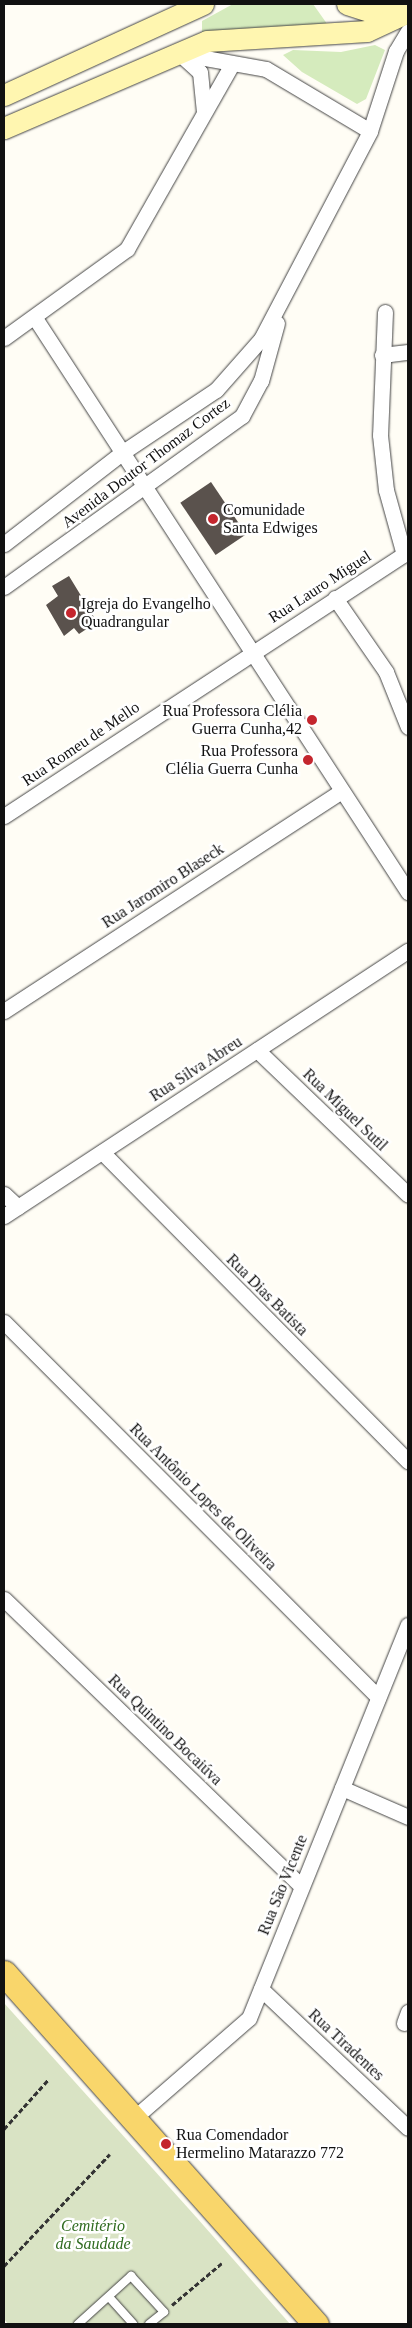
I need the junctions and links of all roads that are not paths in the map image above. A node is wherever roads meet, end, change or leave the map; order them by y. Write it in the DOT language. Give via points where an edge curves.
graph roads {
  1 [pos="203,4"];
  2 [pos="347,4"];
  3 [pos="408,4"];
  4 [pos="408,12"];
  5 [pos="408,31"];
  6 [pos="174,53"];
  7 [pos="232,64"];
  8 [pos="4,95"];
  9 [pos="204,113"];
  10 [pos="4,128"];
  11 [pos="370,131"];
  12 [pos="280,309"];
  13 [pos="385,312"];
  14 [pos="35,318"];
  15 [pos="4,338"];
  16 [pos="408,352"];
  17 [pos="382,355"];
  18 [pos="122,452"];
  19 [pos="146,488"];
  20 [pos="4,544"];
  21 [pos="406,553"];
  22 [pos="4,587"];
  23 [pos="335,598"];
  24 [pos="252,652"];
  25 [pos="408,727"];
  26 [pos="342,791"];
  27 [pos="4,816"];
  28 [pos="408,892"];
  29 [pos="408,951"];
  30 [pos="4,1011"];
  31 [pos="257,1050"];
  32 [pos="102,1152"];
  33 [pos="4,1194"];
  34 [pos="408,1195"];
  35 [pos="18,1207"];
  36 [pos="4,1216"];
  37 [pos="4,1322"];
  38 [pos="408,1461"];
  39 [pos="4,1599"];
  40 [pos="408,1625"];
  41 [pos="378,1697"];
  42 [pos="342,1788"];
  43 [pos="408,1817"];
  44 [pos="302,1886"];
  45 [pos="4,1973"];
  46 [pos="261,1989"];
  47 [pos="134,2118"];
  48 [pos="408,2128"];
  49 [pos="109,2297"];
  50 [pos="78,2324"];
  51 [pos="133,2324"];
  52 [pos="149,2324"];
  53 [pos="316,2324"];
  1 -- 8 [label="main road"];
  2 -- 3 [label="main road" via="377,14"];
  4 -- 6 [label="main road" via="367,31 207,41"];
  5 -- 11 [label="street, Avenida Doutor Thomaz Cortez" via="396,51"];
  6 -- 7 [label="street"];
  6 -- 9 [label="street" via="188,58 200,72"];
  6 -- 10 [label="main road" via="122,80"];
  7 -- 9 [label="street"];
  7 -- 11 [label="street" via="266,69"];
  9 -- 14 [label="street" via="127,249"];
  11 -- 12 [label="street, Avenida Doutor Thomaz Cortez"];
  12 -- 18 [label="street, Avenida Doutor Thomaz Cortez" via="216,390"];
  12 -- 19 [label="street, Avenida Doutor Thomaz Cortez" via="261,381 242,416"];
  13 -- 17 [label="street"];
  14 -- 15 [label="street"];
  14 -- 18 [label="street"];
  16 -- 17 [label="street"];
  17 -- 21 [label="street" via="380,435 386,490"];
  18 -- 19 [label="street"];
  18 -- 20 [label="street, Avenida Doutor Thomaz Cortez"];
  19 -- 22 [label="street, Avenida Doutor Thomaz Cortez"];
  19 -- 24 [label="street"];
  21 -- 23 [label="street, Rua Lauro Miguel"];
  23 -- 24 [label="street, Rua Lauro Miguel"];
  23 -- 25 [label="street" via="386,672"];
  24 -- 26 [label="street"];
  24 -- 27 [label="street, Rua Romeu de Mello"];
  26 -- 28 [label="street"];
  26 -- 30 [label="street, Rua Jaromiro Blaseck"];
  29 -- 31 [label="street, Rua Silva Abreu"];
  31 -- 32 [label="street, Rua Silva Abreu"];
  31 -- 34 [label="street, Rua Miguel Sutil"];
  32 -- 35 [label="street, Rua Silva Abreu"];
  32 -- 38 [label="street, Rua Dias Batista"];
  33 -- 35 [label="street"];
  35 -- 36 [label="street, Rua Silva Abreu"];
  37 -- 41 [label="street, Rua Antônio Lopes de Oliveira"];
  39 -- 44 [label="street, Rua Quintino Bocaiúva"];
  40 -- 41 [label="street, Rua São Vicente"];
  41 -- 42 [label="street, Rua São Vicente"];
  42 -- 43 [label="street"];
  42 -- 44 [label="street, Rua São Vicente"];
  44 -- 46 [label="street, Rua São Vicente"];
  45 -- 47 [label="main road"];
  46 -- 47 [label="street, Rua São Vicente" via="249,2018"];
  46 -- 48 [label="street, Rua Tiradentes"];
  47 -- 53 [label="main road"];
  49 -- 50 [label="lane"];
  49 -- 51 [label="lane"];
  49 -- 52 [label="lane" via="131,2276 164,2312"];
}
